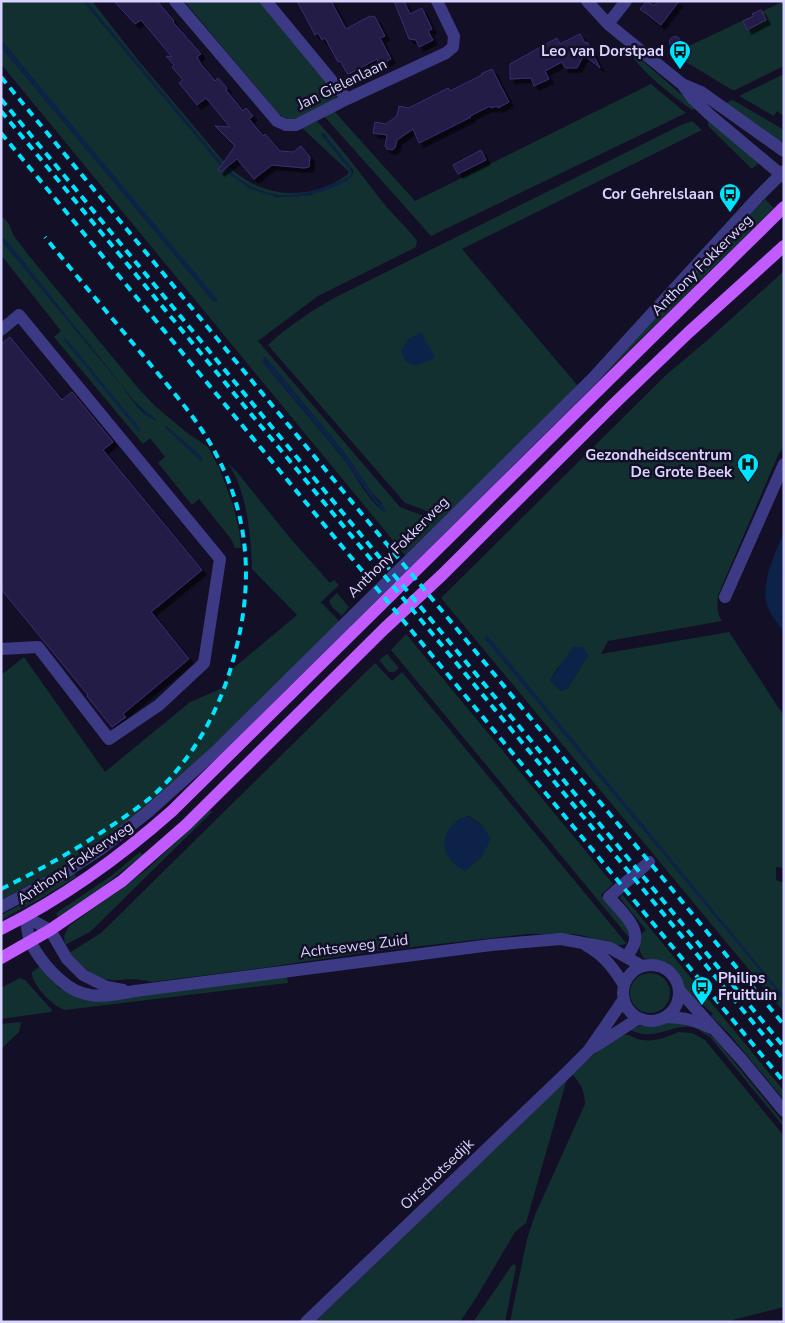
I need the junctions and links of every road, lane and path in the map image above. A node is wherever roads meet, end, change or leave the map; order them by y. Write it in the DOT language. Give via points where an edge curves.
graph roads {
  1 [pos="175,1"];
  2 [pos="266,1"];
  3 [pos="437,1"];
  4 [pos="587,1"];
  5 [pos="626,1"];
  6 [pos="608,24"];
  7 [pos="682,84"];
  8 [pos="348,99"];
  9 [pos="784,151"];
  10 [pos="783,174"];
  11 [pos="784,207"];
  12 [pos="784,246"];
  13 [pos="1,330"];
  14 [pos="784,464"];
  15 [pos="725,597"];
  16 [pos="1,649"];
  17 [pos="649,862"];
  18 [pos="1,907"];
  19 [pos="26,917"];
  20 [pos="1,929"];
  21 [pos="50,930"];
  22 [pos="577,941"];
  23 [pos="30,942"];
  24 [pos="626,956"];
  25 [pos="1,958"];
  26 [pos="642,966"];
  27 [pos="624,985"];
  28 [pos="679,990"];
  29 [pos="135,991"];
  30 [pos="624,999"];
  31 [pos="666,1017"];
  32 [pos="638,1018"];
  33 [pos="718,1032"];
  34 [pos="589,1050"];
  35 [pos="784,1111"];
  36 [pos="306,1322"];
  1 -- 8 [label="street, Jan Gielenlaan" via="278,121 296,125"];
  2 -- 8 [label="street"];
  3 -- 8 [label="street, Jan Gielenlaan" via="454,36 454,47"];
  4 -- 6 [label="street"];
  5 -- 6 [label="street"];
  6 -- 7 [label="street"];
  7 -- 9 [label="street" via="701,92"];
  7 -- 10 [label="street" via="693,99"];
  10 -- 18 [label="street, Anthony Fokkerweg" via="592,378 214,753 107,845 61,875"];
  11 -- 19 [label="main road, Anthony Fokkerweg" via="172,812 128,849"];
  12 -- 21 [label="main road" via="615,403 186,825 122,881"];
  13 -- 16 [label="street" via="19,315 220,559 204,663 159,705 109,739 38,647"];
  14 -- 15 [label="street"];
  17 -- 24 [label="street" via="609,897 635,931 634,945"];
  19 -- 20 [label="main road, Anthony Fokkerweg"];
  19 -- 21 [label="street"];
  19 -- 23 [label="street, Achtseweg Zuid"];
  21 -- 23 [label="main road"];
  21 -- 29 [label="street, Achtseweg Zuid" via="67,959 83,976 107,987"];
  22 -- 24 [label="street, Achtseweg Zuid" via="610,948"];
  22 -- 27 [label="street, Achtseweg Zuid" via="596,950 613,967"];
  22 -- 29 [label="street, Achtseweg Zuid" via="561,938 509,943"];
  23 -- 25 [label="main road"];
  23 -- 29 [label="street, Achtseweg Zuid" via="56,976 81,993 111,996"];
  24 -- 26 [label="street, Achtseweg Zuid"];
  26 -- 27 [label="street" via="634,970"];
  26 -- 28 [label="street" via="666,969 677,982"];
  27 -- 30 [label="street"];
  28 -- 31 [label="street" via="676,1005"];
  28 -- 33 [label="street"];
  30 -- 32 [label="street"];
  30 -- 34 [label="street, Oirschotsedijk"];
  31 -- 32 [label="street" via="648,1021"];
  31 -- 33 [label="street" via="683,1017"];
  32 -- 34 [label="street, Oirschotsedijk"];
  33 -- 35 [label="street"];
  34 -- 36 [label="street, Oirschotsedijk"];
}
